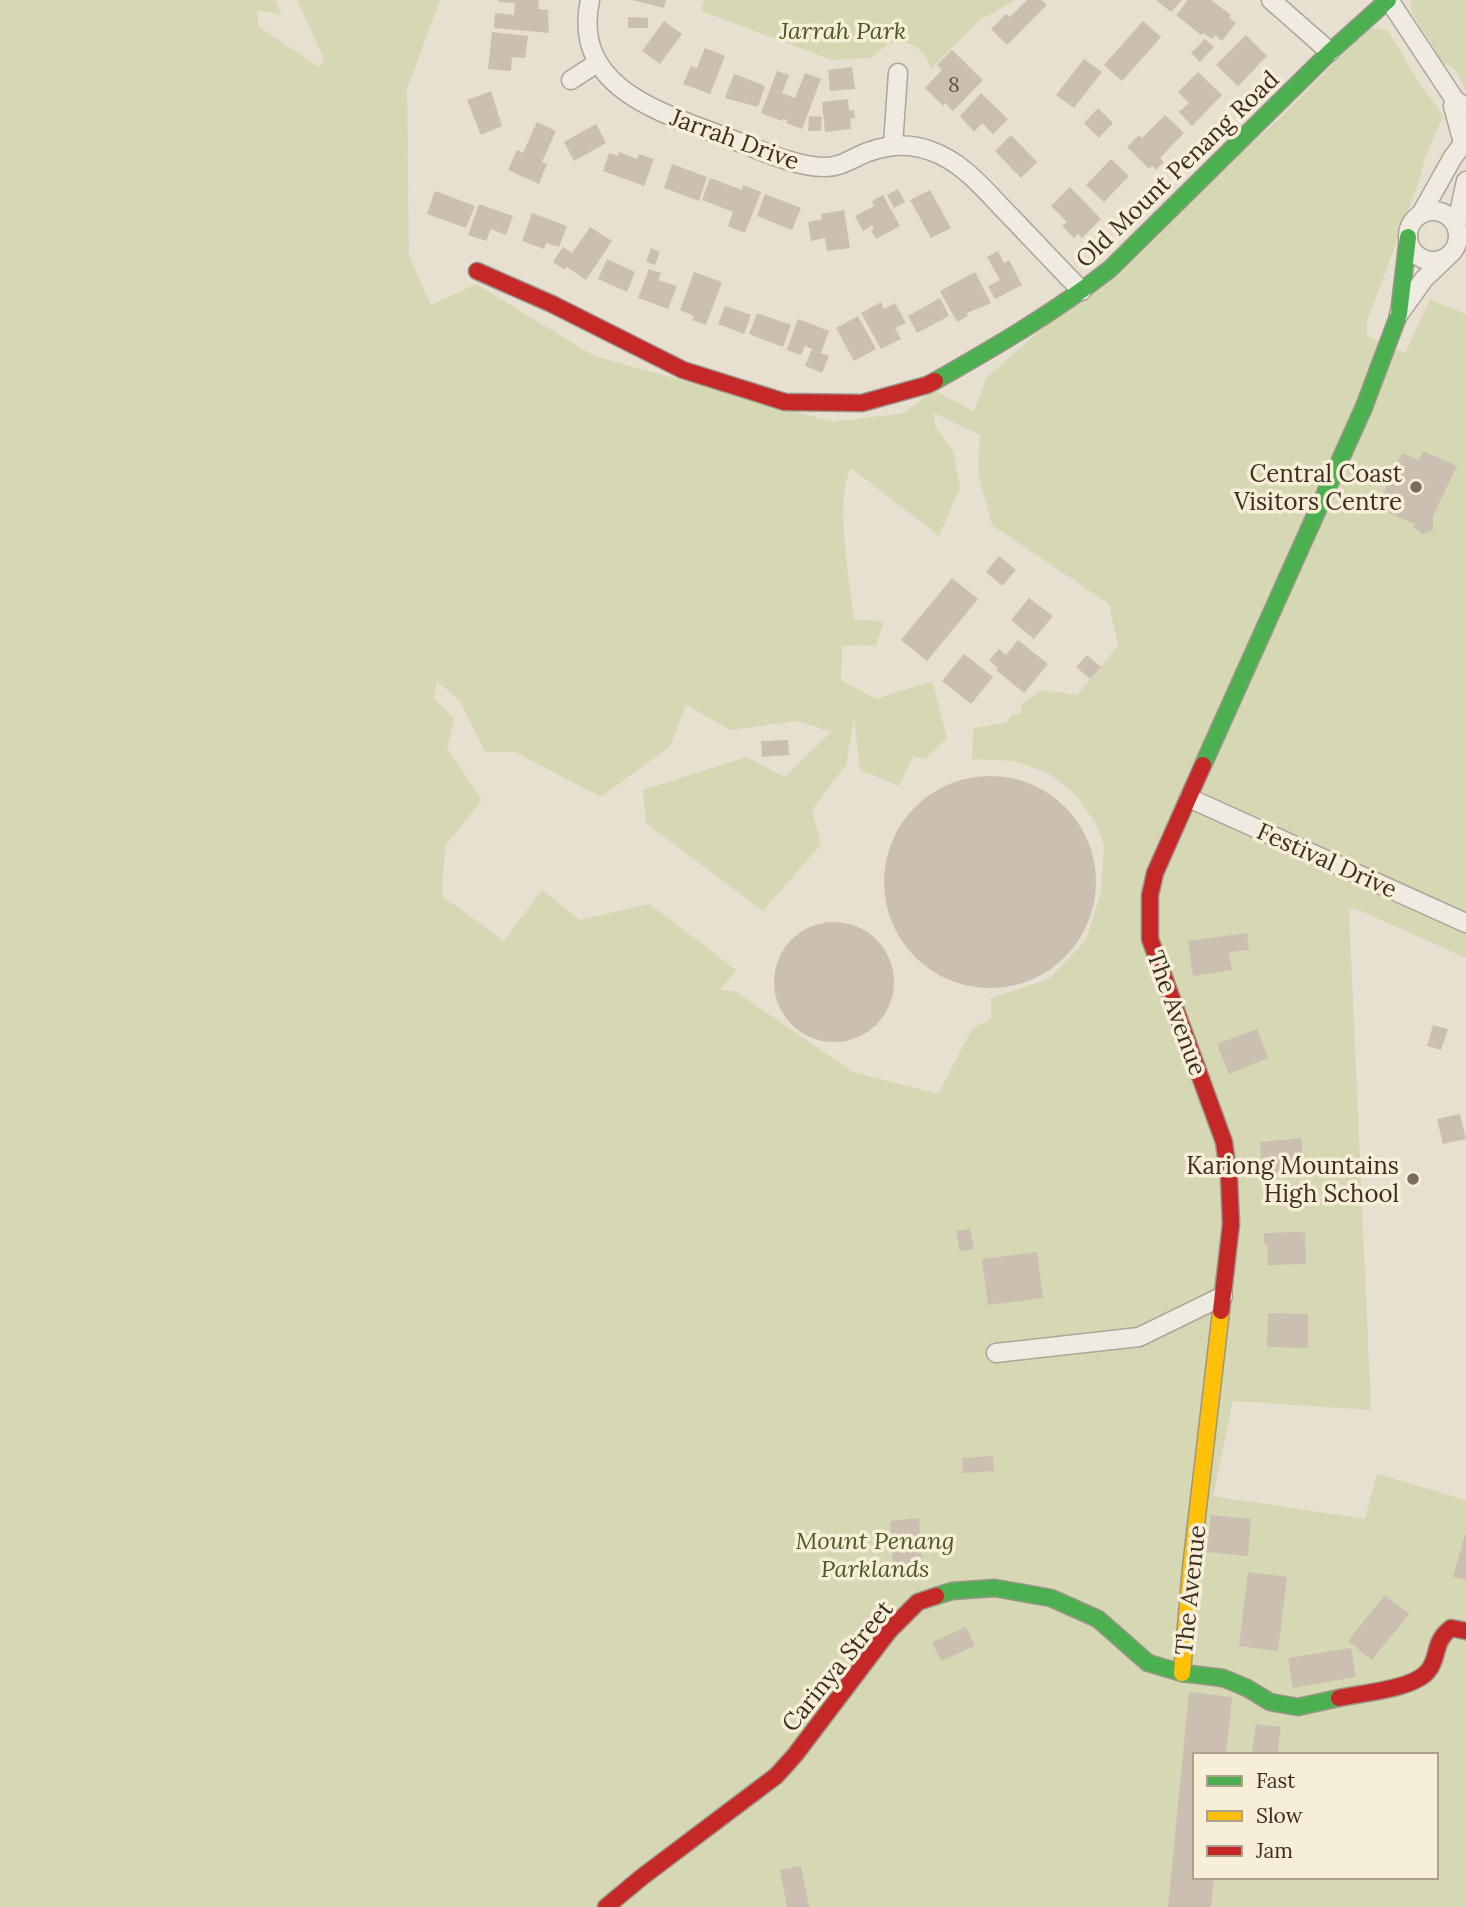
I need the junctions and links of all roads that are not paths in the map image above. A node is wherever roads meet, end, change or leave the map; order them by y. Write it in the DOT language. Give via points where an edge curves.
graph roads {
  1 [pos="590,0"];
  2 [pos="1270,0"];
  3 [pos="1388,0"];
  4 [pos="1330,52"];
  5 [pos="597,63"];
  6 [pos="898,73"];
  7 [pos="571,80"];
  8 [pos="1460,104"];
  9 [pos="1465,142"];
  10 [pos="893,145"];
  11 [pos="1466,181"];
  12 [pos="1420,214"];
  13 [pos="1456,226"];
  14 [pos="1408,237"];
  15 [pos="1446,258"];
  16 [pos="477,271"];
  17 [pos="1082,291"];
  18 [pos="1399,314"];
  19 [pos="1189,798"];
  20 [pos="1466,923"];
  21 [pos="1223,1296"];
  22 [pos="996,1353"];
  23 [pos="1466,1631"];
  24 [pos="1182,1673"];
  25 [pos="606,1907"];
  1 -- 5 [label="street" via="587,16"];
  2 -- 4 [label="street"];
  3 -- 4 [label="street, Old Mount Penang Road"];
  3 -- 8 [label="street"];
  4 -- 17 [label="street, Old Mount Penang Road" via="1110,269"];
  5 -- 7 [label="street"];
  5 -- 10 [label="street, Jarrah Drive" via="614,84 655,110 801,165 828,168"];
  6 -- 10 [label="street"];
  8 -- 9 [label="street" via="1453,106"];
  9 -- 12 [label="street"];
  10 -- 17 [label="street, Jarrah Drive" via="934,152 967,172"];
  11 -- 13 [label="street"];
  12 -- 13 [label="street" via="1443,212"];
  12 -- 14 [label="street" via="1412,221"];
  13 -- 15 [label="street" via="1457,246"];
  14 -- 15 [label="street" via="1421,258"];
  14 -- 18 [label="street, The Avenue"];
  15 -- 18 [label="street, The Avenue"];
  16 -- 17 [label="street, Old Mount Penang Road" via="682,370 785,402 862,403 927,385"];
  18 -- 19 [label="street, The Avenue" via="1354,430"];
  19 -- 20 [label="street, Festival Drive"];
  19 -- 21 [label="street, The Avenue" via="1155,873 1150,939 1224,1142 1231,1224"];
  21 -- 22 [label="street" via="1139,1337"];
  21 -- 24 [label="street, The Avenue"];
  23 -- 24 [label="street, Carinya Street" via="1451,1628 1440,1637 1429,1670 1415,1682 1298,1707 1270,1702 1223,1678"];
  24 -- 25 [label="street, Carinya Street" via="1148,1663 1098,1619 1051,1598 995,1588 952,1591 918,1602 776,1776"];
}
